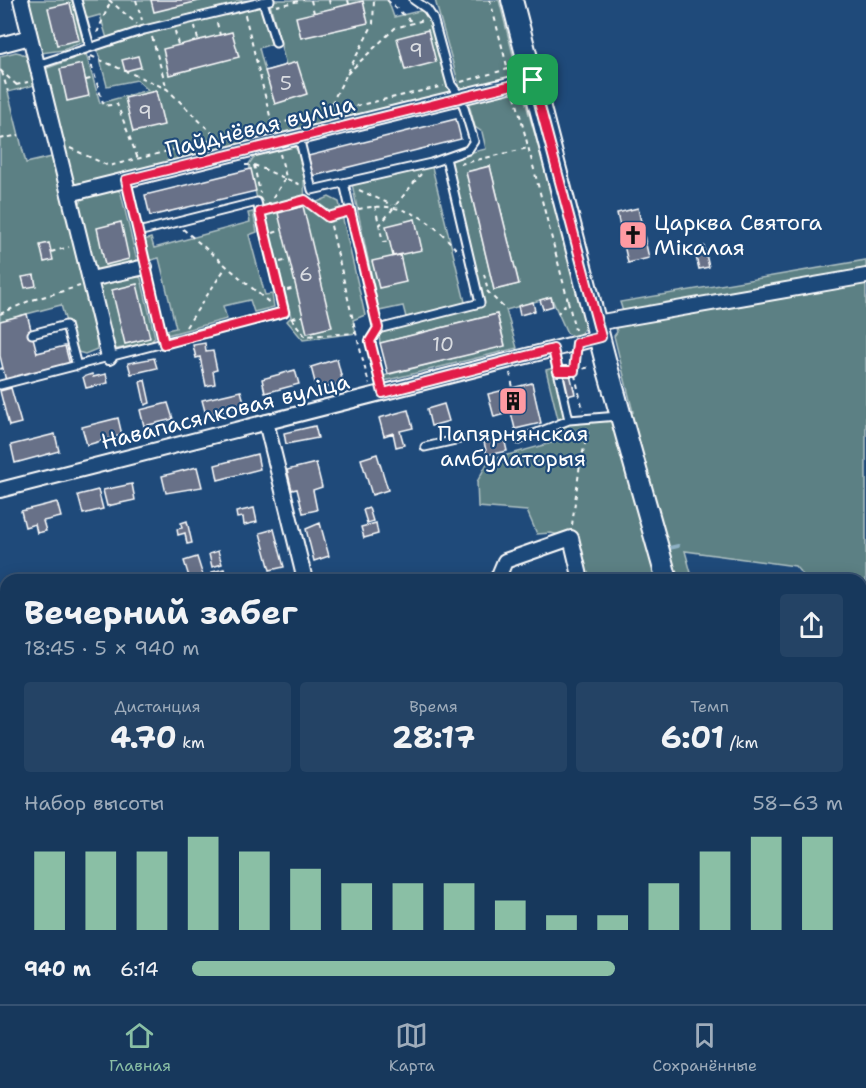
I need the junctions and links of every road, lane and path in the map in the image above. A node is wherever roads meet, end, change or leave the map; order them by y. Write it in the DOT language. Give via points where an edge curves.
graph roads {
  1 [pos="21,0"];
  2 [pos="77,0"];
  3 [pos="110,0"];
  4 [pos="136,0"];
  5 [pos="310,0"];
  6 [pos="329,0"];
  7 [pos="348,0"];
  8 [pos="374,0"];
  9 [pos="387,0"];
  10 [pos="414,0"];
  11 [pos="490,0"];
  12 [pos="512,0"];
  13 [pos="267,1"];
  14 [pos="349,4"];
  15 [pos="331,9"];
  16 [pos="314,13"];
  17 [pos="235,16"];
  18 [pos="433,18"];
  19 [pos="216,21"];
  20 [pos="206,23"];
  21 [pos="413,23"];
  22 [pos="185,29"];
  23 [pos="144,30"];
  24 [pos="220,35"];
  25 [pos="30,37"];
  26 [pos="142,40"];
  27 [pos="198,40"];
  28 [pos="276,43"];
  29 [pos="0,45"];
  30 [pos="178,45"];
  31 [pos="89,51"];
  32 [pos="99,52"];
  33 [pos="37,65"];
  34 [pos="508,69"];
  35 [pos="1,70"];
  36 [pos="345,76"];
  37 [pos="95,78"];
  38 [pos="86,80"];
  39 [pos="533,80"];
  40 [pos="451,84"];
  41 [pos="512,85"];
  42 [pos="21,89"];
  43 [pos="168,89"];
  44 [pos="8,92"];
  45 [pos="461,98"];
  46 [pos="327,112"];
  47 [pos="272,125"];
  48 [pos="19,135"];
  49 [pos="299,137"];
  50 [pos="217,138"];
  51 [pos="0,139"];
  52 [pos="277,143"];
  53 [pos="66,146"];
  54 [pos="528,148"];
  55 [pos="446,158"];
  56 [pos="138,159"];
  57 [pos="431,163"];
  58 [pos="245,165"];
  59 [pos="254,165"];
  60 [pos="449,166"];
  61 [pos="286,177"];
  62 [pos="126,180"];
  63 [pos="344,183"];
  64 [pos="312,190"];
  65 [pos="69,194"];
  66 [pos="249,196"];
  67 [pos="305,200"];
  68 [pos="375,206"];
  69 [pos="394,206"];
  70 [pos="350,211"];
  71 [pos="328,217"];
  72 [pos="379,226"];
  73 [pos="282,230"];
  74 [pos="138,232"];
  75 [pos="270,233"];
  76 [pos="390,241"];
  77 [pos="74,246"];
  78 [pos="51,252"];
  79 [pos="289,260"];
  80 [pos="277,262"];
  81 [pos="145,267"];
  82 [pos="226,267"];
  83 [pos="472,270"];
  84 [pos="866,276"];
  85 [pos="491,277"];
  86 [pos="485,278"];
  87 [pos="87,282"];
  88 [pos="296,288"];
  89 [pos="284,290"];
  90 [pos="568,301"];
  91 [pos="498,303"];
  92 [pos="506,310"];
  93 [pos="558,313"];
  94 [pos="0,314"];
  95 [pos="303,316"];
  96 [pos="291,318"];
  97 [pos="378,328"];
  98 [pos="598,330"];
  99 [pos="356,333"];
  100 [pos="32,334"];
  101 [pos="182,339"];
  102 [pos="577,343"];
  103 [pos="164,344"];
  104 [pos="553,349"];
  105 [pos="109,357"];
  106 [pos="507,361"];
  107 [pos="606,363"];
  108 [pos="77,366"];
  109 [pos="558,371"];
  110 [pos="574,371"];
  111 [pos="0,385"];
  112 [pos="513,388"];
  113 [pos="383,393"];
  114 [pos="584,414"];
  115 [pos="621,415"];
  116 [pos="569,420"];
  117 [pos="266,422"];
  118 [pos="460,439"];
  119 [pos="519,440"];
  120 [pos="424,447"];
  121 [pos="0,490"];
  122 [pos="571,538"];
  123 [pos="304,574"];
  124 [pos="500,574"];
  125 [pos="580,574"];
  126 [pos="664,574"];
  1 -- 25 [label="street"];
  2 -- 31 [label="lane"];
  3 -- 23 [label="path"];
  3 -- 31 [label="path"];
  4 -- 23 [label="path"];
  5 -- 16 [label="path"];
  6 -- 15 [label="path"];
  7 -- 14 [label="path"];
  8 -- 36 [label="path" via="373,24"];
  9 -- 21 [label="path"];
  10 -- 18 [label="lane"];
  11 -- 34 [label="path"];
  12 -- 39 [label="main road"];
  13 -- 23 [label="lane"];
  13 -- 28 [label="lane"];
  17 -- 47 [label="path" via="244,14"];
  18 -- 21 [label="path"];
  18 -- 40 [label="lane"];
  19 -- 24 [label="path"];
  20 -- 27 [label="path" via="195,26"];
  21 -- 36 [label="path" via="395,28"];
  22 -- 30 [label="path" via="175,31"];
  23 -- 31 [label="lane"];
  25 -- 29 [label="street"];
  25 -- 33 [label="street"];
  26 -- 43 [label="path" via="152,37"];
  31 -- 32 [label="path"];
  31 -- 33 [label="lane"];
  31 -- 37 [label="path"];
  31 -- 43 [label="path"];
  33 -- 65 [label="street"];
  34 -- 40 [label="path"];
  34 -- 41 [label="path"];
  35 -- 42 [label="path"];
  35 -- 44 [label="path"];
  36 -- 46 [label="path"];
  37 -- 38 [label="path"];
  37 -- 56 [label="path" via="104,106 117,104"];
  39 -- 41 [label="street, Паўднёвая вуліца"];
  39 -- 98 [label="main road"];
  40 -- 45 [label="lane"];
  40 -- 46 [label="path"];
  41 -- 45 [label="street, Паўднёвая вуліца"];
  41 -- 54 [label="path"];
  43 -- 50 [label="path"];
  45 -- 49 [label="street, Паўднёвая вуліца"];
  45 -- 55 [label="lane" via="474,141 468,150"];
  46 -- 47 [label="path"];
  47 -- 50 [label="path"];
  48 -- 51 [label="path"];
  49 -- 52 [label="street, Паўднёвая вуліца"];
  49 -- 64 [label="lane"];
  50 -- 56 [label="path"];
  52 -- 61 [label="path"];
  52 -- 62 [label="street, Паўднёвая вуліца"];
  53 -- 56 [label="path" via="110,166"];
  54 -- 60 [label="path"];
  54 -- 90 [label="path"];
  55 -- 57 [label="lane"];
  55 -- 60 [label="lane"];
  57 -- 63 [label="lane"];
  57 -- 69 [label="path"];
  58 -- 59 [label="path"];
  59 -- 61 [label="path"];
  59 -- 66 [label="path" via="261,193"];
  60 -- 83 [label="lane"];
  61 -- 64 [label="path"];
  61 -- 67 [label="path" via="265,211"];
  62 -- 65 [label="street, Паўднёвая вуліца"];
  62 -- 74 [label="lane"];
  63 -- 64 [label="lane"];
  63 -- 69 [label="path"];
  63 -- 70 [label="lane"];
  64 -- 67 [label="path"];
  65 -- 87 [label="street"];
  67 -- 71 [label="path"];
  68 -- 69 [label="path"];
  68 -- 70 [label="path"];
  68 -- 72 [label="path"];
  69 -- 72 [label="path"];
  69 -- 83 [label="path" via="424,219 450,242"];
  70 -- 71 [label="path"];
  70 -- 97 [label="lane"];
  71 -- 99 [label="path"];
  72 -- 76 [label="path" via="383,242"];
  73 -- 75 [label="path"];
  74 -- 81 [label="lane"];
  74 -- 101 [label="lane" via="257,202 284,312"];
  77 -- 78 [label="path"];
  79 -- 80 [label="path"];
  81 -- 87 [label="street"];
  81 -- 103 [label="lane"];
  82 -- 101 [label="path"];
  83 -- 97 [label="lane" via="480,303"];
  84 -- 98 [label="street, Навапасялковая вуліца"];
  85 -- 86 [label="path"];
  87 -- 94 [label="path"];
  87 -- 105 [label="street"];
  88 -- 89 [label="path"];
  90 -- 93 [label="path"];
  90 -- 102 [label="path"];
  91 -- 92 [label="path"];
  95 -- 96 [label="path"];
  97 -- 113 [label="lane" via="370,341"];
  98 -- 102 [label="street, Навапасялковая вуліца"];
  98 -- 107 [label="main road"];
  100 -- 108 [label="lane" via="66,326"];
  101 -- 103 [label="lane"];
  102 -- 104 [label="street, Навапасялковая вуліца"];
  102 -- 110 [label="path"];
  103 -- 105 [label="lane"];
  104 -- 106 [label="street, Навапасялковая вуліца"];
  104 -- 109 [label="lane"];
  105 -- 108 [label="lane"];
  106 -- 112 [label="path"];
  106 -- 113 [label="street, Навапасялковая вуліца"];
  107 -- 110 [label="path"];
  107 -- 115 [label="main road"];
  108 -- 111 [label="lane"];
  109 -- 110 [label="path"];
  109 -- 116 [label="lane"];
  110 -- 114 [label="path"];
  113 -- 117 [label="street, Навапасялковая вуліца"];
  114 -- 115 [label="lane" via="597,419"];
  114 -- 116 [label="lane"];
  114 -- 122 [label="path" via="589,429 580,464"];
  115 -- 126 [label="main road"];
  116 -- 119 [label="lane"];
  117 -- 121 [label="street, Навапасялковая вуліца"];
  117 -- 123 [label="street"];
  118 -- 120 [label="lane"];
  122 -- 124 [label="street" via="506,561"];
  122 -- 125 [label="street"];
}
